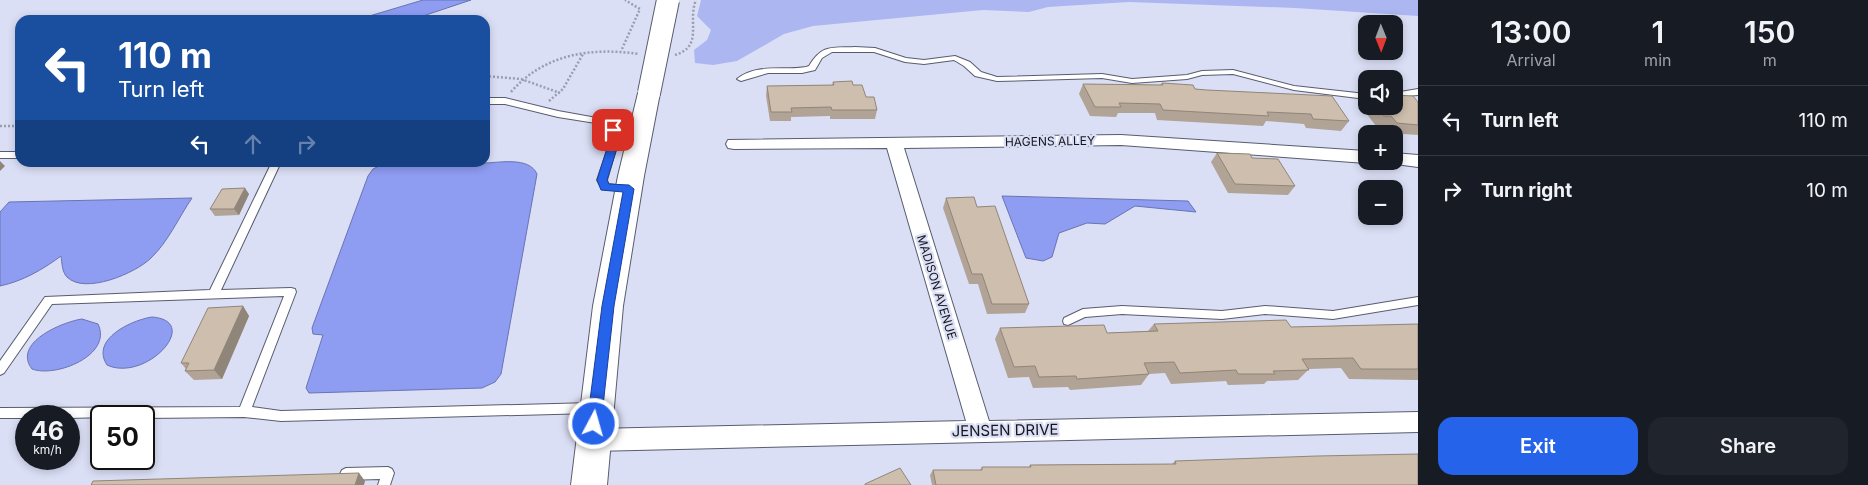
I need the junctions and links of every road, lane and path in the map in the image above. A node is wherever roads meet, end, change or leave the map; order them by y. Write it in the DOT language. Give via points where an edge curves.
graph roads {
  1 [pos="625,0"];
  2 [pos="668,0"];
  3 [pos="583,54"];
  4 [pos="490,76"];
  5 [pos="521,79"];
  6 [pos="741,79"];
  7 [pos="1418,92"];
  8 [pos="560,93"];
  9 [pos="1403,94"];
  10 [pos="1358,95"];
  11 [pos="504,100"];
  12 [pos="490,101"];
  13 [pos="540,110"];
  14 [pos="0,126"];
  15 [pos="15,126"];
  16 [pos="894,143"];
  17 [pos="734,144"];
  18 [pos="0,155"];
  19 [pos="15,155"];
  20 [pos="1358,156"];
  21 [pos="1403,160"];
  22 [pos="1418,161"];
  23 [pos="275,167"];
  24 [pos="629,189"];
  25 [pos="214,293"];
  26 [pos="1418,301"];
  27 [pos="1068,321"];
  28 [pos="0,370"];
  29 [pos="244,412"];
  30 [pos="0,413"];
  31 [pos="1418,422"];
  32 [pos="594,424"];
  33 [pos="980,430"];
  34 [pos="328,474"];
  35 [pos="384,485"];
  36 [pos="589,485"];
  1 -- 3 [label="path" via="640,9 622,49"];
  2 -- 24 [label="main road, bridge"];
  3 -- 5 [label="path" via="558,58"];
  3 -- 8 [label="path"];
  4 -- 5 [label="path"];
  5 -- 8 [label="path"];
  5 -- 11 [label="path"];
  6 -- 10 [label="lane" via="772,70 805,71 830,50 855,49 875,50 905,60 924,62 955,58 978,74 997,79 1102,76 1132,81 1233,72 1294,88"];
  7 -- 9 [label="lane"];
  8 -- 13 [label="path"];
  11 -- 12 [label="lane"];
  11 -- 13 [label="lane"];
  13 -- 24 [label="lane" via="604,122 613,130 614,142 602,180 605,187"];
  14 -- 15 [label="path"];
  16 -- 17 [label="street, HAGENS ALLEY"];
  16 -- 20 [label="street, HAGENS ALLEY" via="1121,140"];
  16 -- 33 [label="street, MADISON AVENUE"];
  18 -- 19 [label="lane"];
  21 -- 22 [label="street"];
  23 -- 25 [label="lane"];
  24 -- 32 [label="main road" via="608,306"];
  25 -- 28 [label="lane" via="49,300"];
  25 -- 29 [label="lane" via="291,292"];
  26 -- 27 [label="lane" via="1333,315 1265,310 1222,315 1122,310 1083,313"];
  29 -- 30 [label="lane"];
  29 -- 32 [label="lane" via="281,416"];
  31 -- 33 [label="street, JENSEN DRIVE"];
  32 -- 33 [label="street, JENSEN DRIVE"];
  32 -- 36 [label="main road"];
  34 -- 35 [label="lane" via="388,473"];
}
